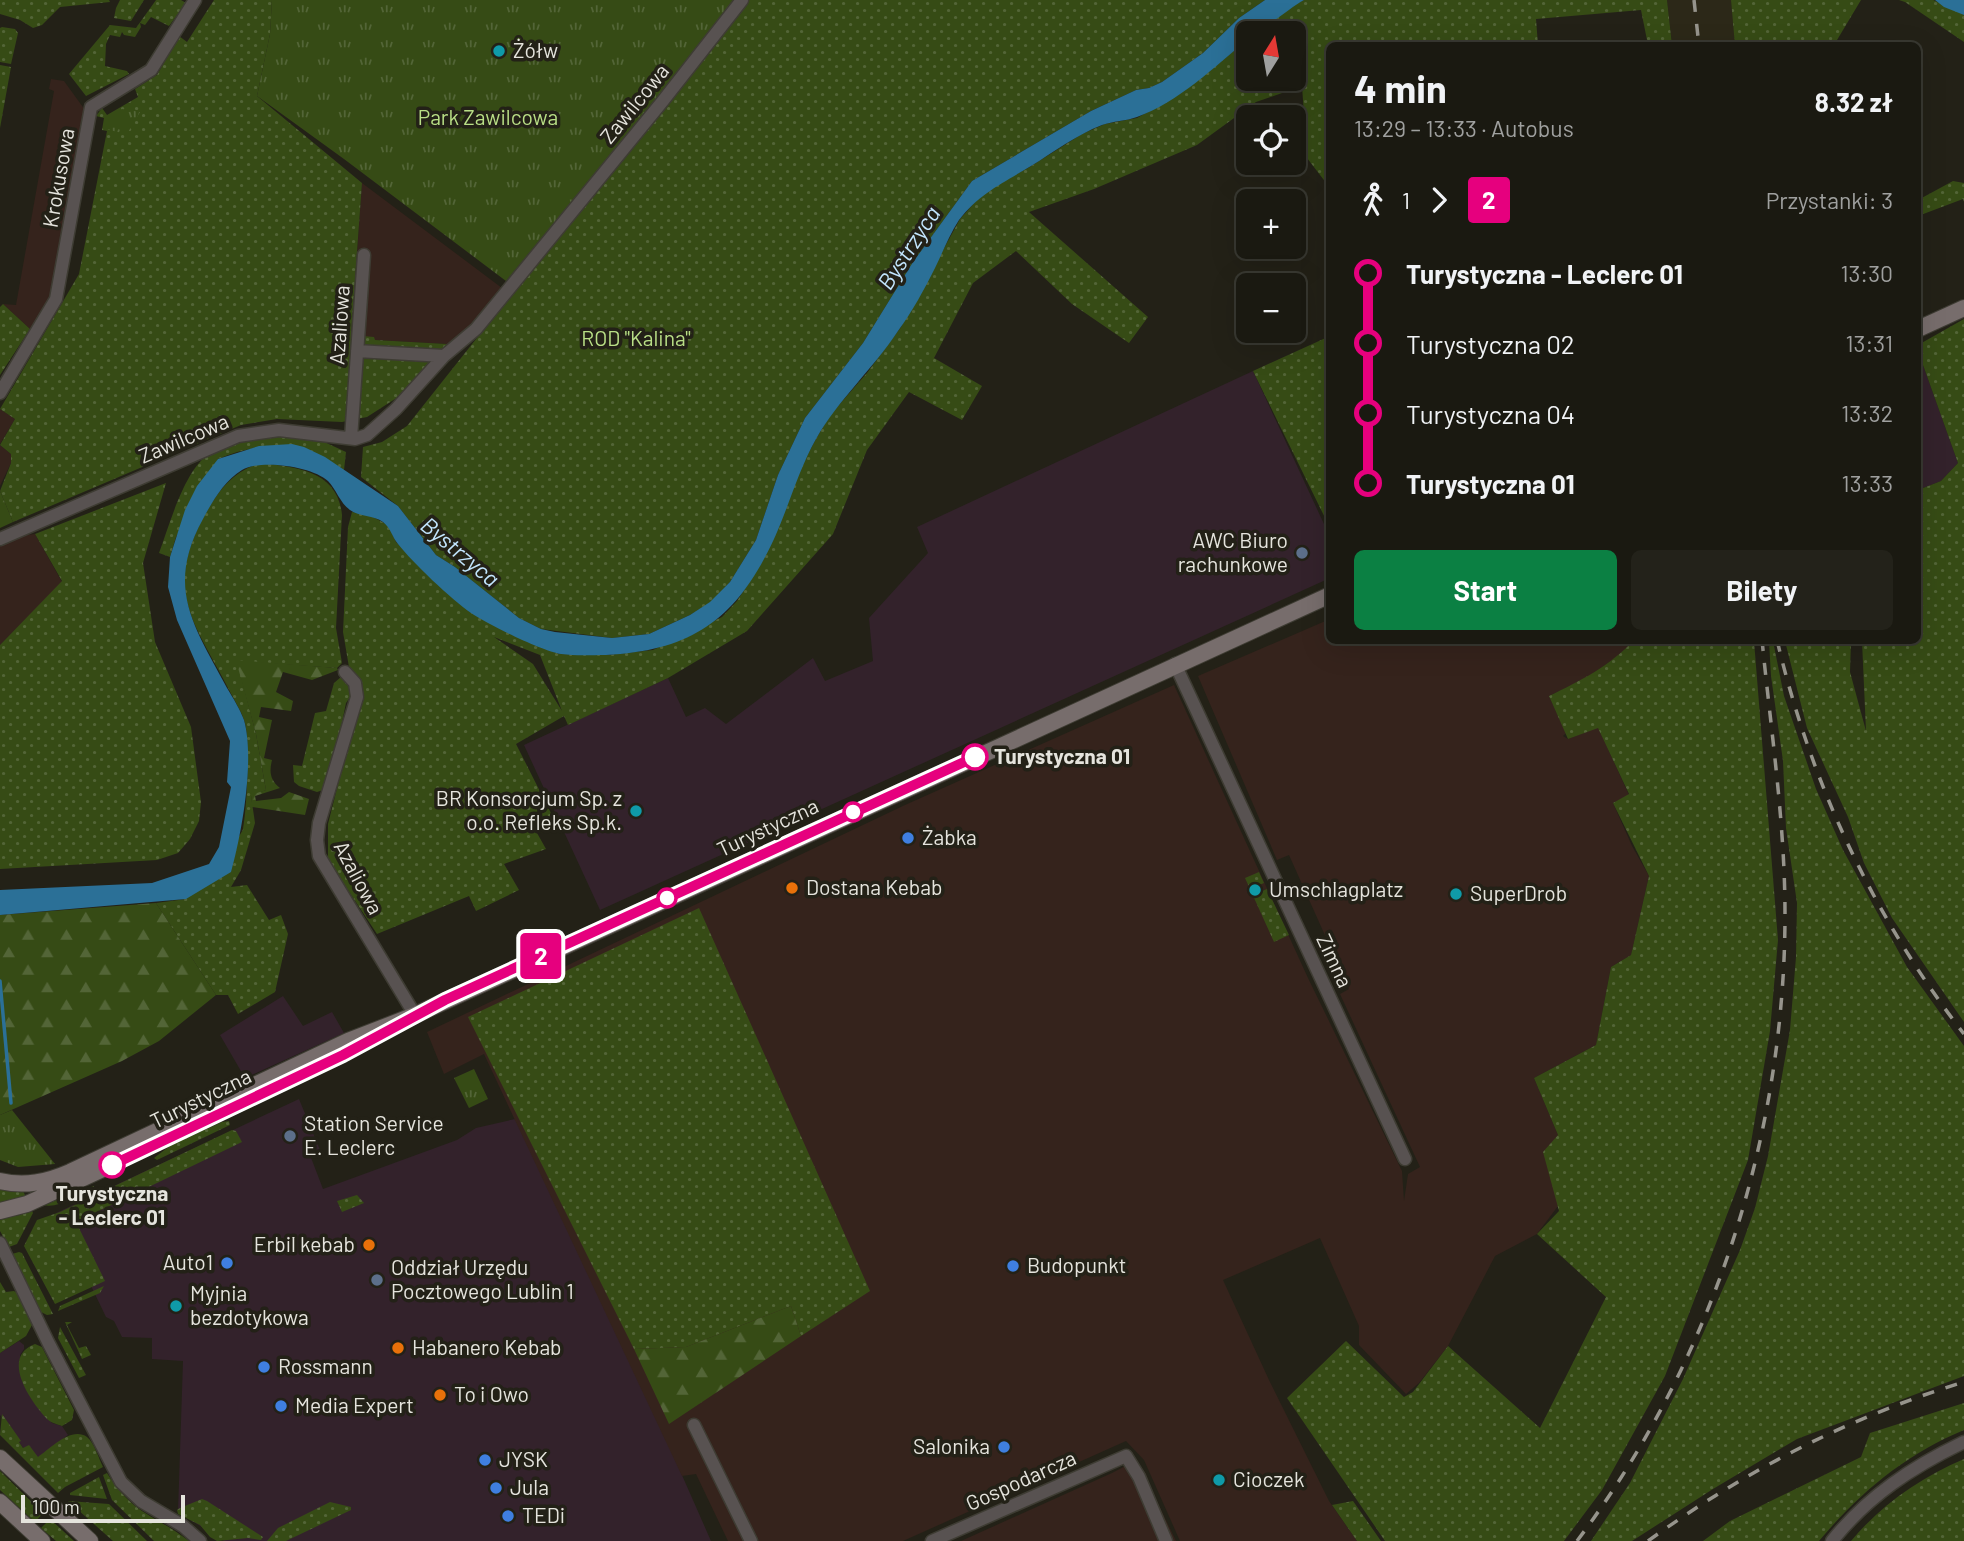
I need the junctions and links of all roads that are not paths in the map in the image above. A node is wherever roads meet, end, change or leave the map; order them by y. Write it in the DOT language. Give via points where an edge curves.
graph roads {
  1 [pos="195,0"];
  2 [pos="742,0"];
  3 [pos="364,255"];
  4 [pos="1964,308"];
  5 [pos="1921,328"];
  6 [pos="358,351"];
  7 [pos="444,356"];
  8 [pos="0,393"];
  9 [pos="351,438"];
  10 [pos="0,539"];
  11 [pos="1326,596"];
  12 [pos="1175,664"];
  13 [pos="345,672"];
  14 [pos="415,1014"];
  15 [pos="1405,1159"];
  16 [pos="0,1181"];
  17 [pos="0,1211"];
  18 [pos="0,1243"];
  19 [pos="694,1425"];
  20 [pos="1964,1442"];
  21 [pos="0,1458"];
  22 [pos="0,1503"];
  23 [pos="40,1540"];
  24 [pos="90,1541"];
  25 [pos="200,1541"];
  26 [pos="751,1541"];
  27 [pos="932,1541"];
  28 [pos="1166,1541"];
  29 [pos="1832,1541"];
  1 -- 8 [label="street, Krokusowa" via="151,69 91,107 56,299"];
  2 -- 7 [label="street, Zawilcowa" via="510,289 476,329"];
  3 -- 6 [label="street, Azaliowa"];
  4 -- 5 [label="main road"];
  6 -- 7 [label="street"];
  6 -- 9 [label="street, Azaliowa"];
  7 -- 9 [label="street, Zawilcowa" via="375,429 361,438"];
  9 -- 10 [label="street, Zawilcowa" via="279,430 238,436"];
  11 -- 12 [label="main road, Turystyczna"];
  12 -- 14 [label="main road, Turystyczna"];
  12 -- 15 [label="street, Zimna"];
  13 -- 14 [label="street, Azaliowa" via="355,683 357,697 319,823 319,856"];
  14 -- 16 [label="main road, Turystyczna" via="58,1177 30,1184"];
  14 -- 17 [label="main road, Turystyczna" via="246,1102 37,1200"];
  18 -- 25 [label="street" via="121,1482 141,1502"];
  19 -- 26 [label="street"];
  20 -- 29 [label="street" via="1904,1474 1873,1497"];
  21 -- 24 [label="main road"];
  22 -- 23 [label="main road"];
  27 -- 28 [label="street, Gospodarcza" via="1126,1456"];
}
